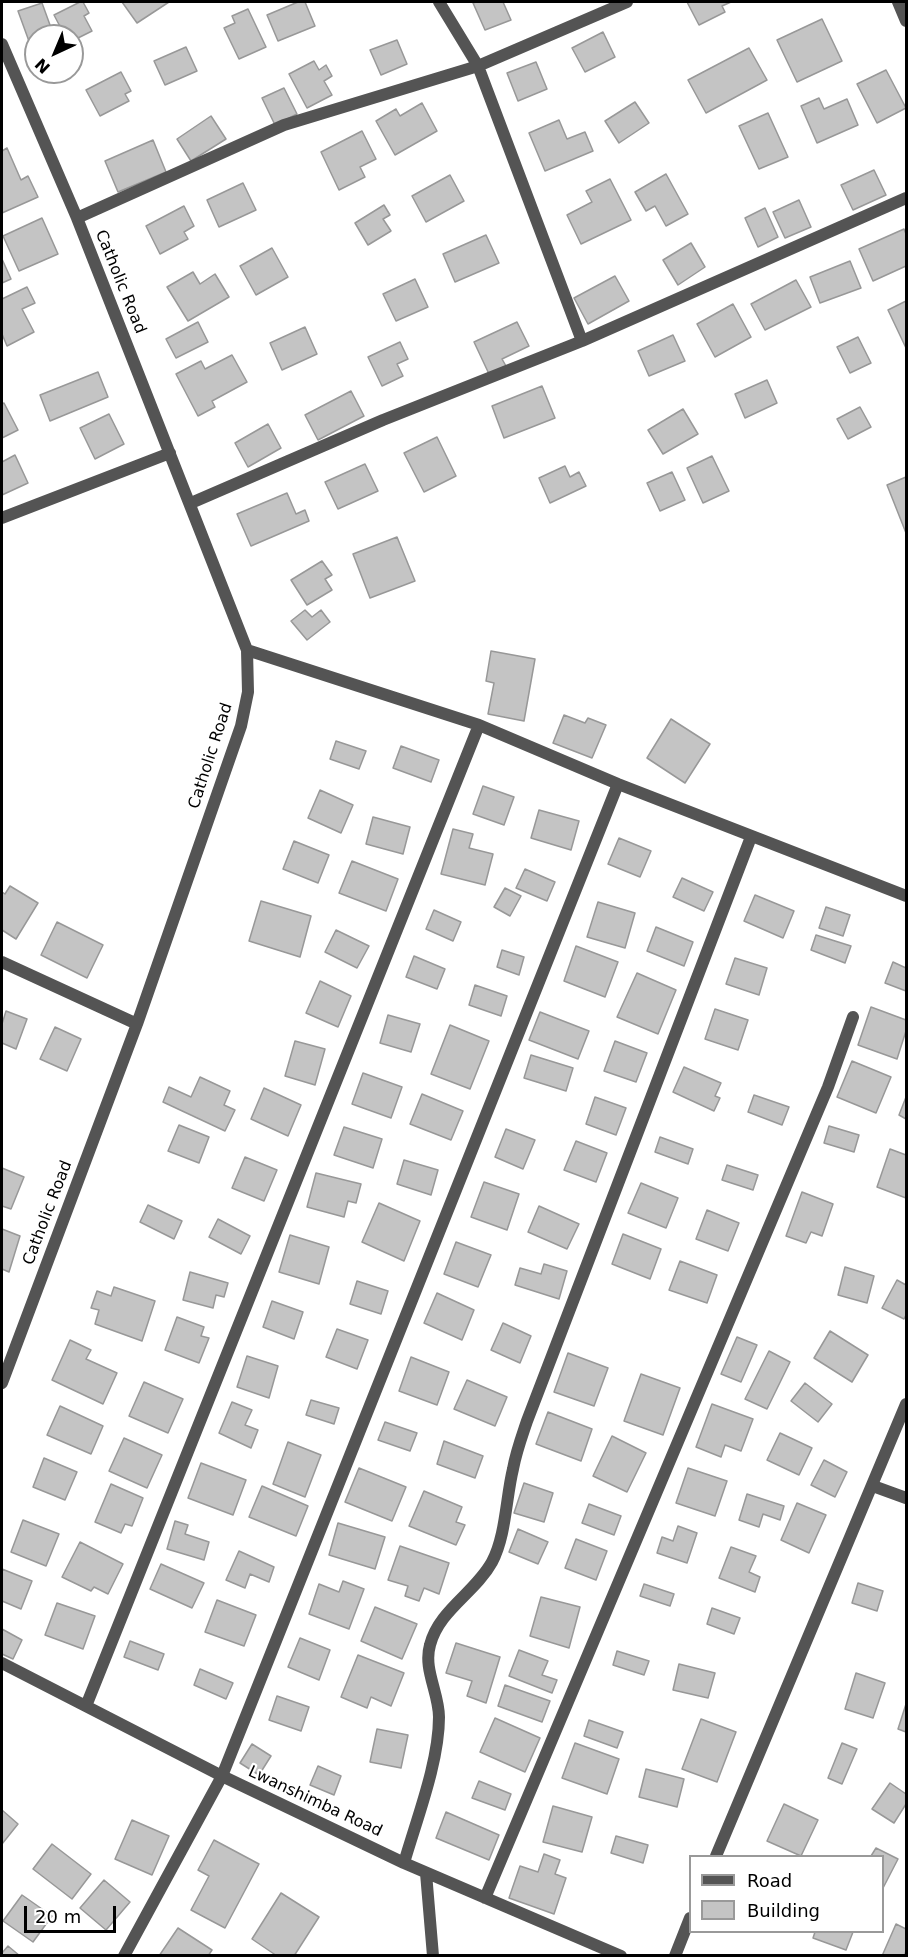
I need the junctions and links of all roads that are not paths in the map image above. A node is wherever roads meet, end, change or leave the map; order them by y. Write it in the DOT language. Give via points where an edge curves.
graph roads {
  1 [pos="439,2"];
  2 [pos="627,2"];
  3 [pos="898,2"];
  4 [pos="906,21"];
  5 [pos="2,44"];
  6 [pos="478,66"];
  7 [pos="906,198"];
  8 [pos="77,218"];
  9 [pos="582,341"];
  10 [pos="170,453"];
  11 [pos="191,503"];
  12 [pos="2,518"];
  13 [pos="247,650"];
  14 [pos="479,725"];
  15 [pos="618,784"];
  16 [pos="751,837"];
  17 [pos="906,896"];
  18 [pos="2,962"];
  19 [pos="853,1017"];
  20 [pos="136,1024"];
  21 [pos="2,1383"];
  22 [pos="906,1404"];
  23 [pos="873,1486"];
  24 [pos="906,1498"];
  25 [pos="2,1663"];
  26 [pos="86,1706"];
  27 [pos="222,1776"];
  28 [pos="718,1855"];
  29 [pos="404,1863"];
  30 [pos="426,1872"];
  31 [pos="485,1898"];
  32 [pos="689,1921"];
  33 [pos="124,1956"];
  34 [pos="434,1956"];
  35 [pos="621,1956"];
  36 [pos="675,1956"];
  1 -- 6 [label="street"];
  2 -- 6 [label="street"];
  3 -- 4 [label="street"];
  5 -- 8 [label="street, Catholic Road"];
  6 -- 8 [label="street" via="284,125"];
  6 -- 9 [label="street"];
  7 -- 9 [label="street"];
  8 -- 10 [label="street, Catholic Road"];
  9 -- 11 [label="street" via="383,420"];
  10 -- 11 [label="street, Catholic Road"];
  10 -- 12 [label="street"];
  11 -- 13 [label="street, Catholic Road"];
  13 -- 14 [label="street"];
  13 -- 20 [label="street, Catholic Road" via="248,692 242,726"];
  14 -- 15 [label="street"];
  14 -- 26 [label="street"];
  15 -- 16 [label="street"];
  15 -- 27 [label="street"];
  16 -- 17 [label="street"];
  16 -- 29 [label="street" via="527,1420 493,1561 444,1617 429,1646 429,1673 439,1715 436,1751"];
  18 -- 20 [label="street"];
  19 -- 31 [label="street" via="824,1098"];
  20 -- 21 [label="street, Catholic Road"];
  22 -- 23 [label="street"];
  23 -- 24 [label="street"];
  23 -- 28 [label="street"];
  25 -- 26 [label="street, Lwanshimba Road"];
  26 -- 27 [label="street, Lwanshimba Road"];
  27 -- 29 [label="street, Lwanshimba Road"];
  27 -- 33 [label="street"];
  29 -- 30 [label="street, Lwanshimba Road"];
  30 -- 31 [label="street, Lwanshimba Road"];
  30 -- 34 [label="street"];
  31 -- 35 [label="street, Lwanshimba Road"];
  32 -- 36 [label="street"];
}
